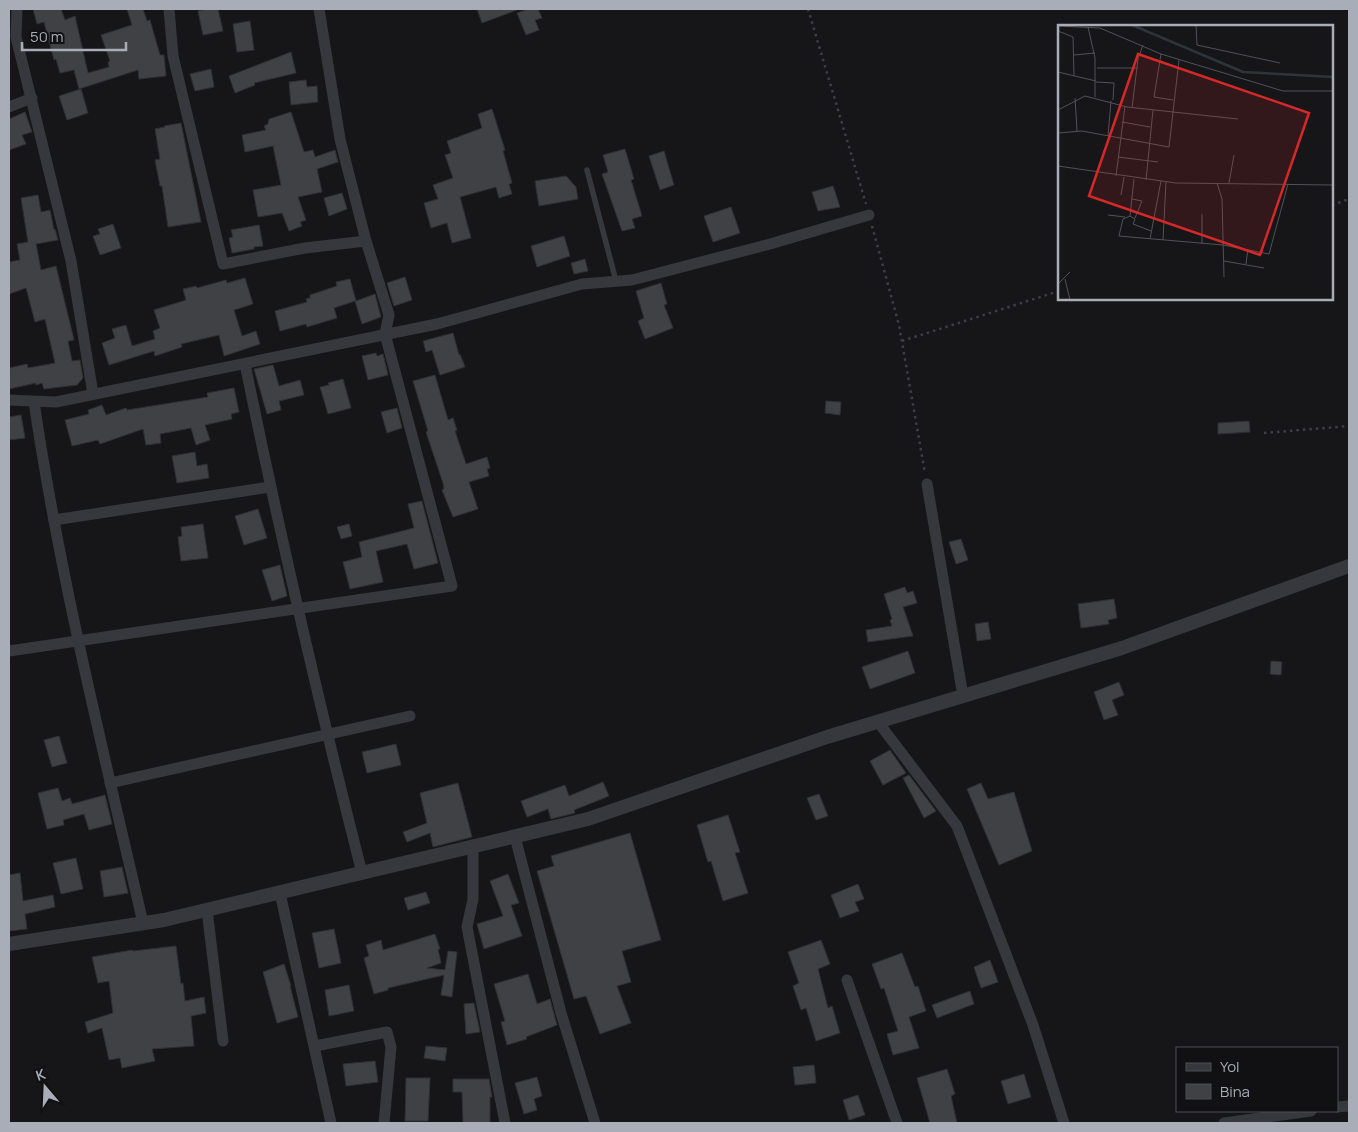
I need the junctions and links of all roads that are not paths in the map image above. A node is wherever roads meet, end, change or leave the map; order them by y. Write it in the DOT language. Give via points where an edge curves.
graph roads {
  1 [pos="17,9"];
  2 [pos="169,9"];
  3 [pos="319,9"];
  4 [pos="32,98"];
  5 [pos="9,106"];
  6 [pos="587,170"];
  7 [pos="869,215"];
  8 [pos="366,241"];
  9 [pos="616,281"];
  10 [pos="384,334"];
  11 [pos="245,364"];
  12 [pos="93,394"];
  13 [pos="9,400"];
  14 [pos="34,402"];
  15 [pos="927,484"];
  16 [pos="270,487"];
  17 [pos="54,520"];
  18 [pos="1349,566"];
  19 [pos="298,607"];
  20 [pos="77,640"];
  21 [pos="9,651"];
  22 [pos="963,696"];
  23 [pos="410,716"];
  24 [pos="878,722"];
  25 [pos="327,734"];
  26 [pos="110,783"];
  27 [pos="515,836"];
  28 [pos="472,847"];
  29 [pos="362,873"];
  30 [pos="280,893"];
  31 [pos="207,910"];
  32 [pos="143,923"];
  33 [pos="9,944"];
  34 [pos="847,980"];
  35 [pos="223,1042"];
  36 [pos="315,1046"];
  37 [pos="1305,1112"];
  38 [pos="1260,1120"];
  39 [pos="331,1123"];
  40 [pos="384,1123"];
  41 [pos="504,1123"];
  42 [pos="595,1123"];
  43 [pos="897,1123"];
  44 [pos="1064,1123"];
  45 [pos="1224,1123"];
  1 -- 4 [label="street" via="16,37"];
  2 -- 8 [label="street" via="173,56 223,264 305,248"];
  3 -- 8 [label="street" via="340,139"];
  4 -- 5 [label="street"];
  4 -- 12 [label="street" via="71,261"];
  6 -- 9 [label="lane"];
  7 -- 9 [label="street" via="632,280"];
  8 -- 10 [label="street" via="388,315"];
  9 -- 10 [label="street" via="582,284 437,324"];
  10 -- 11 [label="street"];
  10 -- 19 [label="street" via="452,586"];
  11 -- 12 [label="street"];
  11 -- 16 [label="street"];
  12 -- 14 [label="street" via="56,402"];
  13 -- 14 [label="street"];
  14 -- 17 [label="street"];
  15 -- 22 [label="street"];
  16 -- 17 [label="street"];
  16 -- 19 [label="street"];
  17 -- 20 [label="street"];
  18 -- 22 [label="street" via="1122,648"];
  19 -- 20 [label="street"];
  19 -- 25 [label="street"];
  20 -- 21 [label="street"];
  20 -- 26 [label="street"];
  22 -- 24 [label="street"];
  23 -- 25 [label="street"];
  24 -- 27 [label="street" via="588,819"];
  24 -- 44 [label="street" via="957,826 1033,1025"];
  25 -- 26 [label="street"];
  25 -- 29 [label="street"];
  26 -- 32 [label="street"];
  27 -- 28 [label="street"];
  27 -- 42 [label="street" via="561,1013"];
  28 -- 29 [label="street"];
  28 -- 41 [label="street" via="473,899 467,927"];
  29 -- 30 [label="street"];
  30 -- 31 [label="street"];
  30 -- 36 [label="street"];
  31 -- 32 [label="street"];
  31 -- 35 [label="street"];
  32 -- 33 [label="street"];
  34 -- 43 [label="street"];
  36 -- 39 [label="street"];
  36 -- 40 [label="street" via="387,1032 391,1047"];
  37 -- 38 [label="street"];
  38 -- 45 [label="street"];
}
